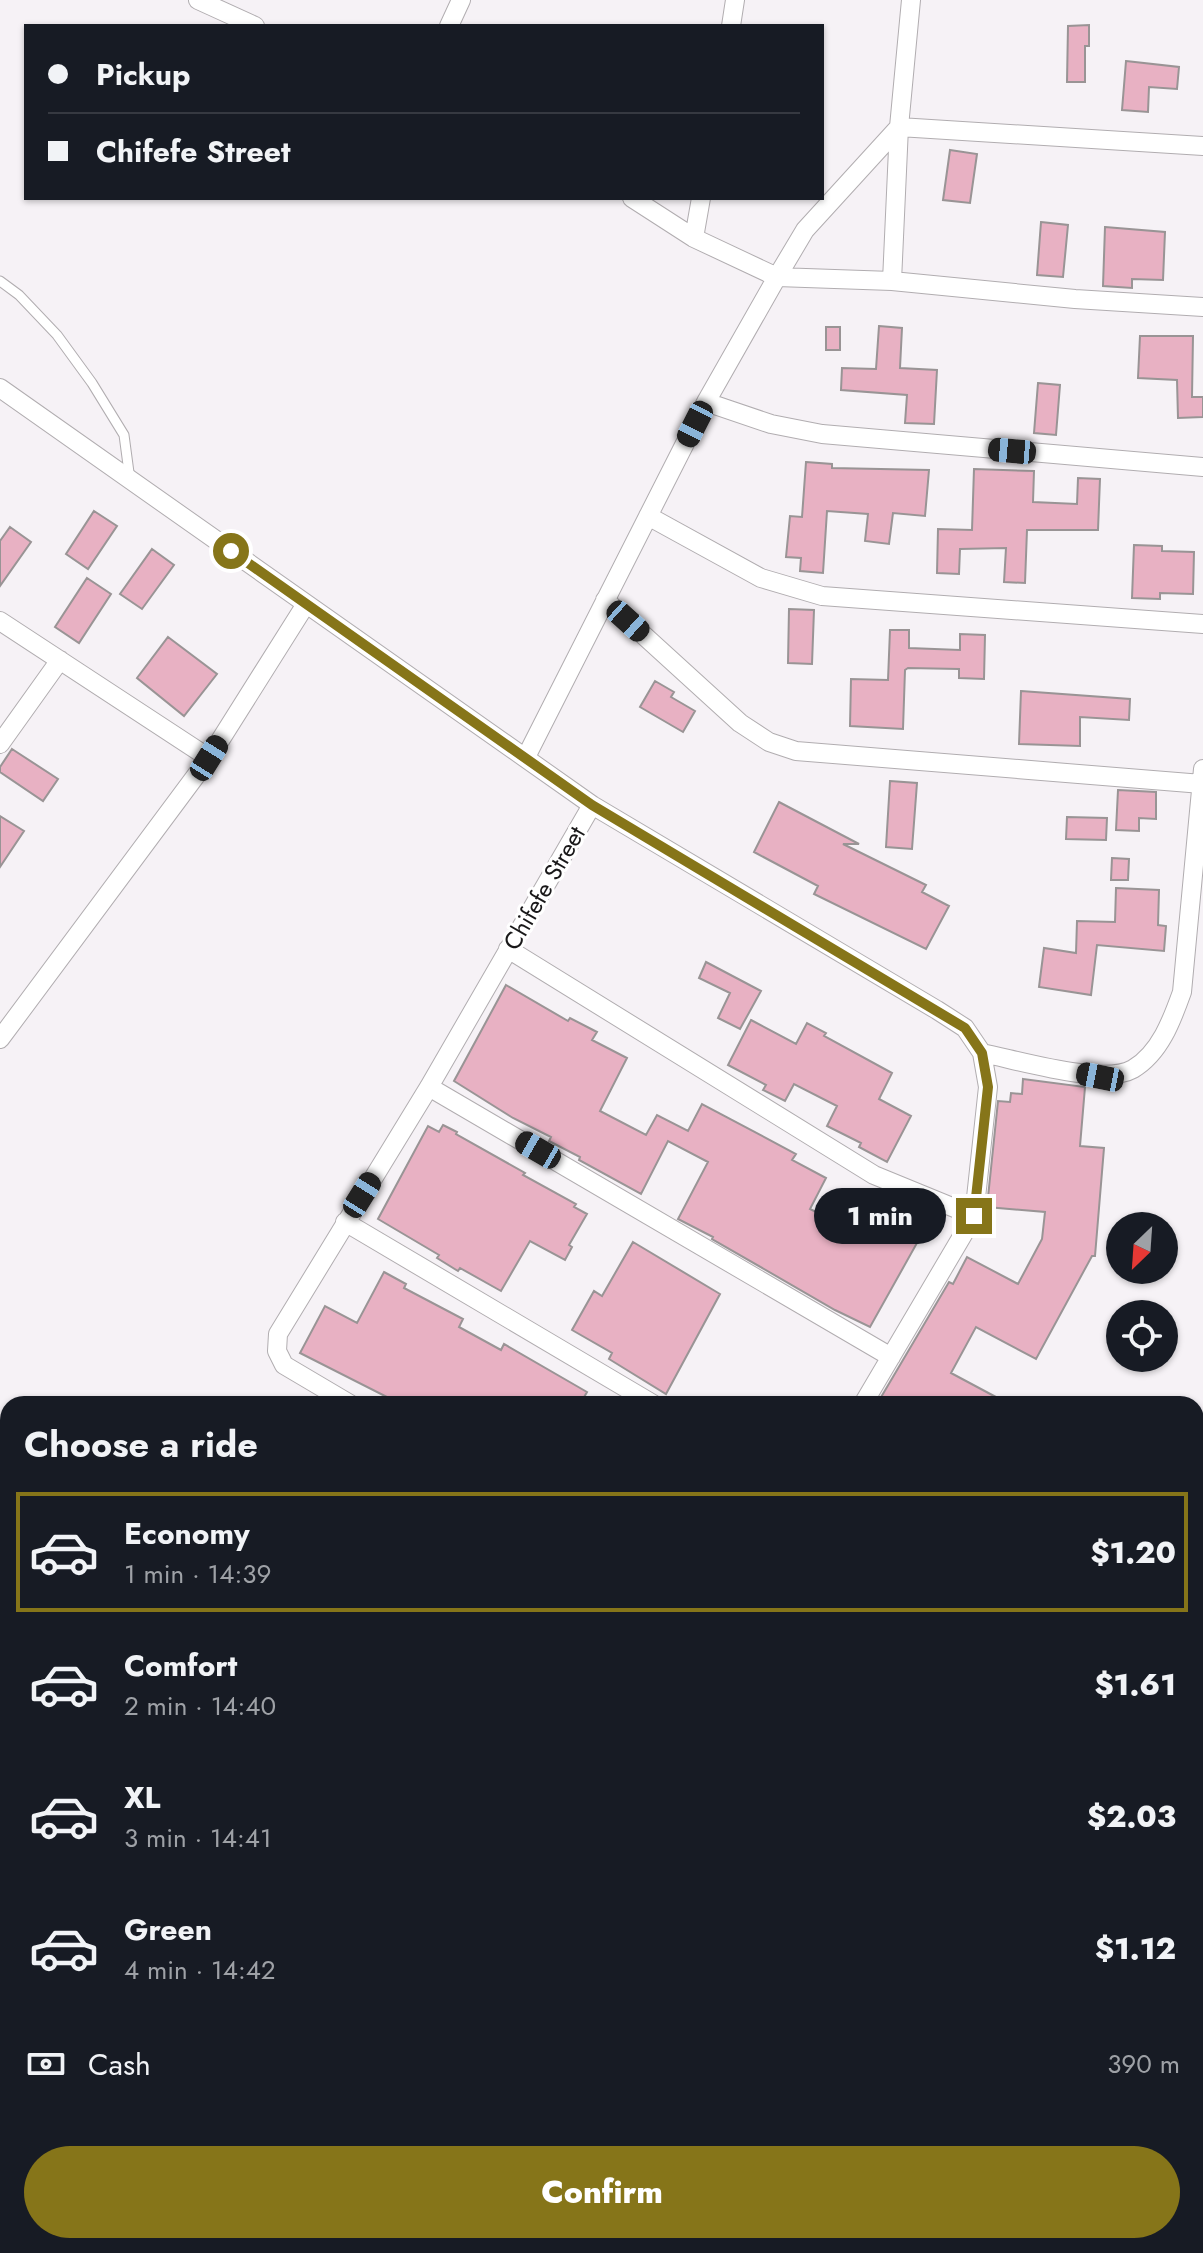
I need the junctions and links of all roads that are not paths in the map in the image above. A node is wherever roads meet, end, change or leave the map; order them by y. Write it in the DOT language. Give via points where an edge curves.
graph roads {
  1 [pos="198,0"];
  2 [pos="461,0"];
  3 [pos="735,0"];
  4 [pos="911,0"];
  5 [pos="251,24"];
  6 [pos="450,24"];
  7 [pos="731,24"];
  8 [pos="899,127"];
  9 [pos="1203,146"];
  10 [pos="635,200"];
  11 [pos="701,200"];
  12 [pos="694,238"];
  13 [pos="777,277"];
  14 [pos="0,281"];
  15 [pos="892,281"];
  16 [pos="1203,307"];
  17 [pos="0,388"];
  18 [pos="706,402"];
  19 [pos="1203,467"];
  20 [pos="130,480"];
  21 [pos="648,516"];
  22 [pos="605,600"];
  23 [pos="306,604"];
  24 [pos="0,621"];
  25 [pos="1203,624"];
  26 [pos="60,660"];
  27 [pos="0,744"];
  28 [pos="526,757"];
  29 [pos="209,758"];
  30 [pos="1202,776"];
  31 [pos="592,805"];
  32 [pos="508,949"];
  33 [pos="0,1039"];
  34 [pos="982,1053"];
  35 [pos="429,1087"];
  36 [pos="974,1216"];
  37 [pos="345,1222"];
  38 [pos="891,1357"];
  39 [pos="336,1396"];
  40 [pos="639,1396"];
  41 [pos="868,1396"];
  1 -- 5 [label="street"];
  2 -- 6 [label="street"];
  3 -- 7 [label="street"];
  4 -- 8 [label="street"];
  8 -- 9 [label="street"];
  8 -- 13 [label="street" via="805,230"];
  8 -- 15 [label="street"];
  10 -- 12 [label="street"];
  11 -- 12 [label="street"];
  12 -- 13 [label="street"];
  13 -- 15 [label="street"];
  13 -- 18 [label="street"];
  14 -- 20 [label="lane" via="57,335 92,383 124,435"];
  15 -- 16 [label="street"];
  17 -- 20 [label="street"];
  18 -- 19 [label="street" via="822,434"];
  18 -- 21 [label="street"];
  20 -- 23 [label="street"];
  21 -- 22 [label="street"];
  21 -- 25 [label="street" via="761,578 822,596"];
  22 -- 28 [label="street"];
  22 -- 30 [label="street" via="740,723 769,742 796,751"];
  23 -- 28 [label="street"];
  23 -- 29 [label="street"];
  24 -- 26 [label="street"];
  26 -- 27 [label="street"];
  26 -- 29 [label="street"];
  28 -- 31 [label="street"];
  29 -- 33 [label="street"];
  30 -- 34 [label="street" via="1182,992 1171,1024 1153,1050 1132,1069 1100,1077"];
  31 -- 32 [label="street, Chifefe Street"];
  31 -- 34 [label="street, Chifefe Street" via="937,1010 965,1028"];
  32 -- 35 [label="street, Chifefe Street"];
  32 -- 36 [label="street" via="874,1175"];
  34 -- 36 [label="street" via="988,1087"];
  35 -- 37 [label="street, Chifefe Street"];
  35 -- 38 [label="street"];
  36 -- 38 [label="street"];
  37 -- 39 [label="street, Chifefe Street" via="278,1334 277,1351 284,1365"];
  37 -- 40 [label="street"];
  38 -- 41 [label="street"];
}
